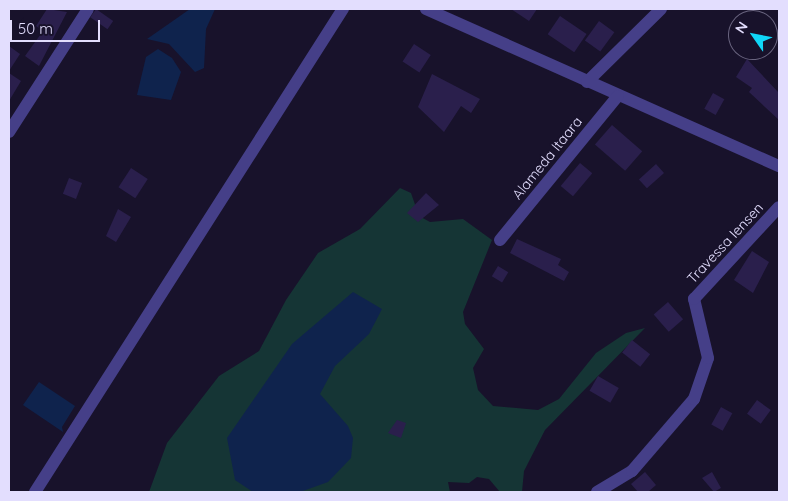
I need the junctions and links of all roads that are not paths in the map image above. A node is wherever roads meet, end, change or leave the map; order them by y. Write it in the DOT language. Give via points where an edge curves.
graph roads {
  1 [pos="88,9"];
  2 [pos="343,9"];
  3 [pos="426,9"];
  4 [pos="661,9"];
  5 [pos="587,82"];
  6 [pos="618,96"];
  7 [pos="9,132"];
  8 [pos="779,166"];
  9 [pos="779,207"];
  10 [pos="500,240"];
  11 [pos="35,492"];
  12 [pos="597,492"];
  1 -- 7 [label="street"];
  2 -- 11 [label="street"];
  3 -- 5 [label="street"];
  4 -- 5 [label="street"];
  5 -- 6 [label="street"];
  6 -- 8 [label="street"];
  6 -- 10 [label="street, Alameda Itaara"];
  9 -- 12 [label="street, Travessa Iensen" via="694,299 708,358 694,399 632,471"];
}
